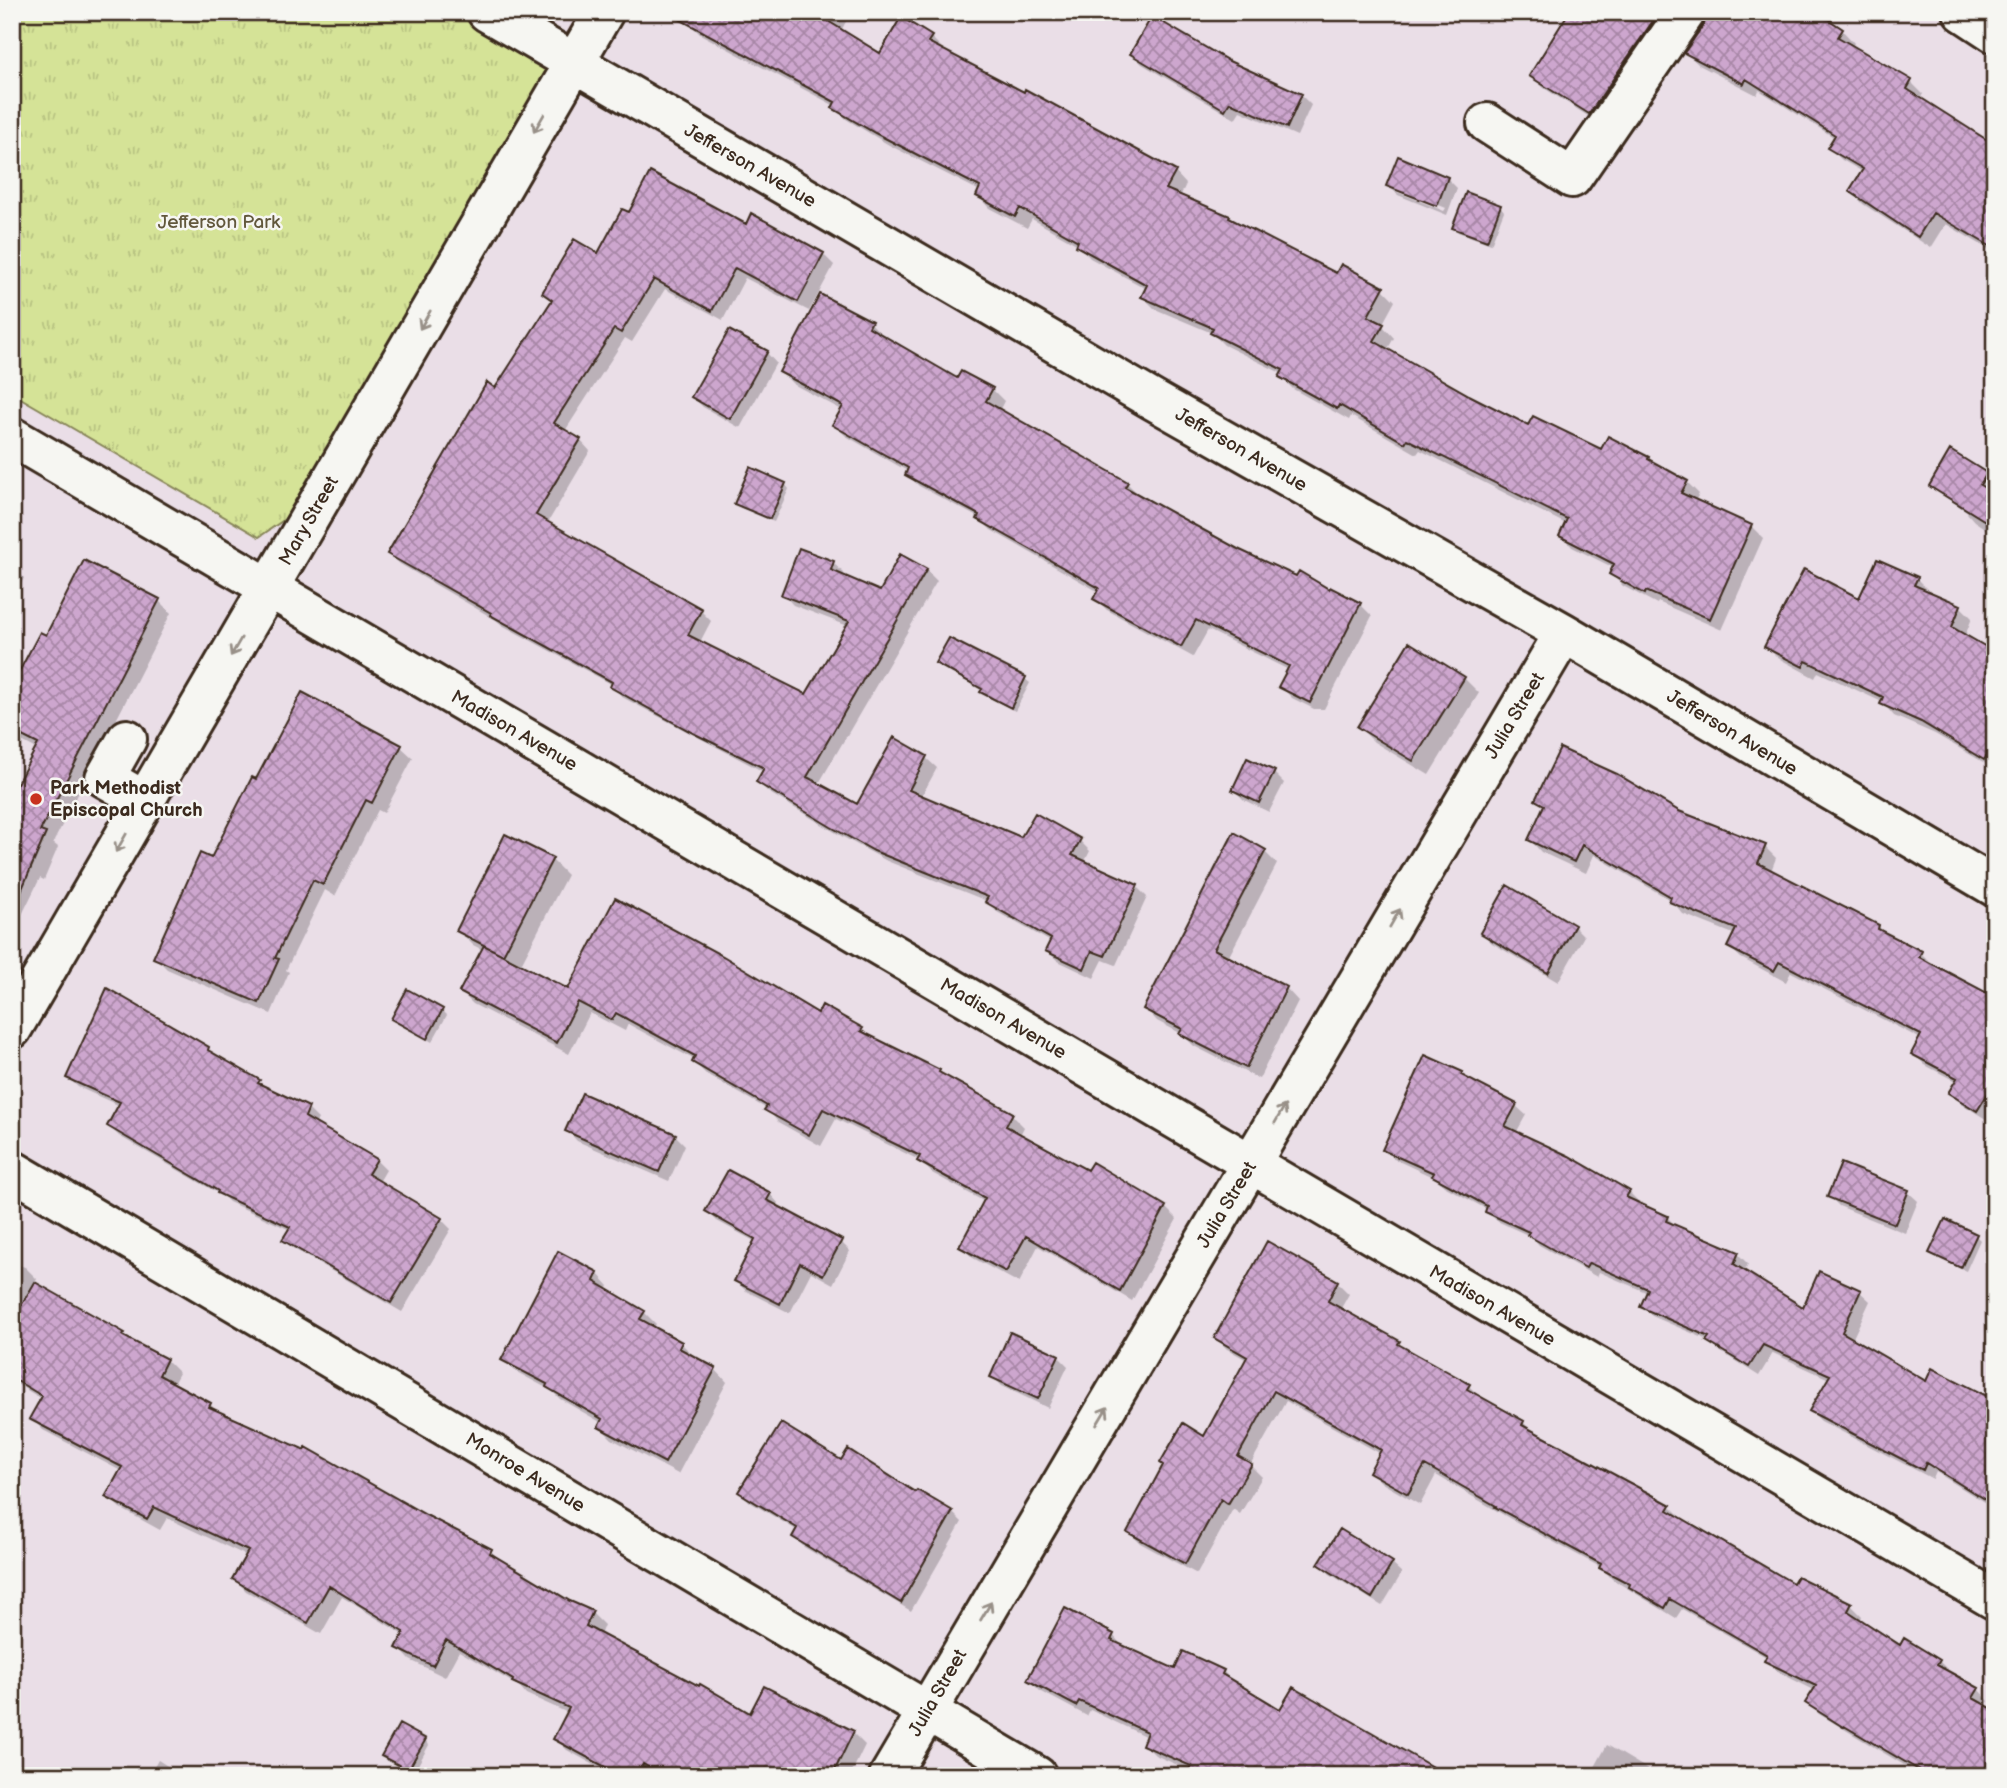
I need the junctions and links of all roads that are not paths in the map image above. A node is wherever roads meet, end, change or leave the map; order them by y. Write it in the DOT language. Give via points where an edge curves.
graph roads {
  1 [pos="487,12"];
  2 [pos="604,12"];
  3 [pos="1686,12"];
  4 [pos="1963,12"];
  5 [pos="1995,33"];
  6 [pos="573,63"];
  7 [pos="1488,123"];
  8 [pos="12,437"];
  9 [pos="270,588"];
  10 [pos="1563,633"];
  11 [pos="127,739"];
  12 [pos="145,801"];
  13 [pos="1995,887"];
  14 [pos="12,1029"];
  15 [pos="1251,1164"];
  16 [pos="12,1170"];
  17 [pos="1995,1600"];
  18 [pos="927,1711"];
  19 [pos="889,1776"];
  20 [pos="1037,1776"];
  1 -- 6 [label="street, Jefferson Avenue"];
  2 -- 6 [label="street, Mary Street"];
  3 -- 7 [label="street" via="1572,178"];
  4 -- 5 [label="street"];
  6 -- 9 [label="street, Mary Street, one-way"];
  6 -- 10 [label="street, Jefferson Avenue"];
  8 -- 9 [label="street, Madison Avenue"];
  9 -- 12 [label="street, Mary Street, one-way"];
  9 -- 15 [label="street, Madison Avenue"];
  10 -- 13 [label="street, Jefferson Avenue"];
  15 -- 10 [label="street, Julia Street, one-way"];
  11 -- 12 [label="street" via="105,778"];
  12 -- 14 [label="street, Mary Street, one-way"];
  15 -- 17 [label="street, Madison Avenue"];
  18 -- 15 [label="street, Julia Street, one-way"];
  16 -- 18 [label="street, Monroe Avenue"];
  18 -- 19 [label="street, Julia Street"];
  18 -- 20 [label="street, Monroe Avenue"];
}
